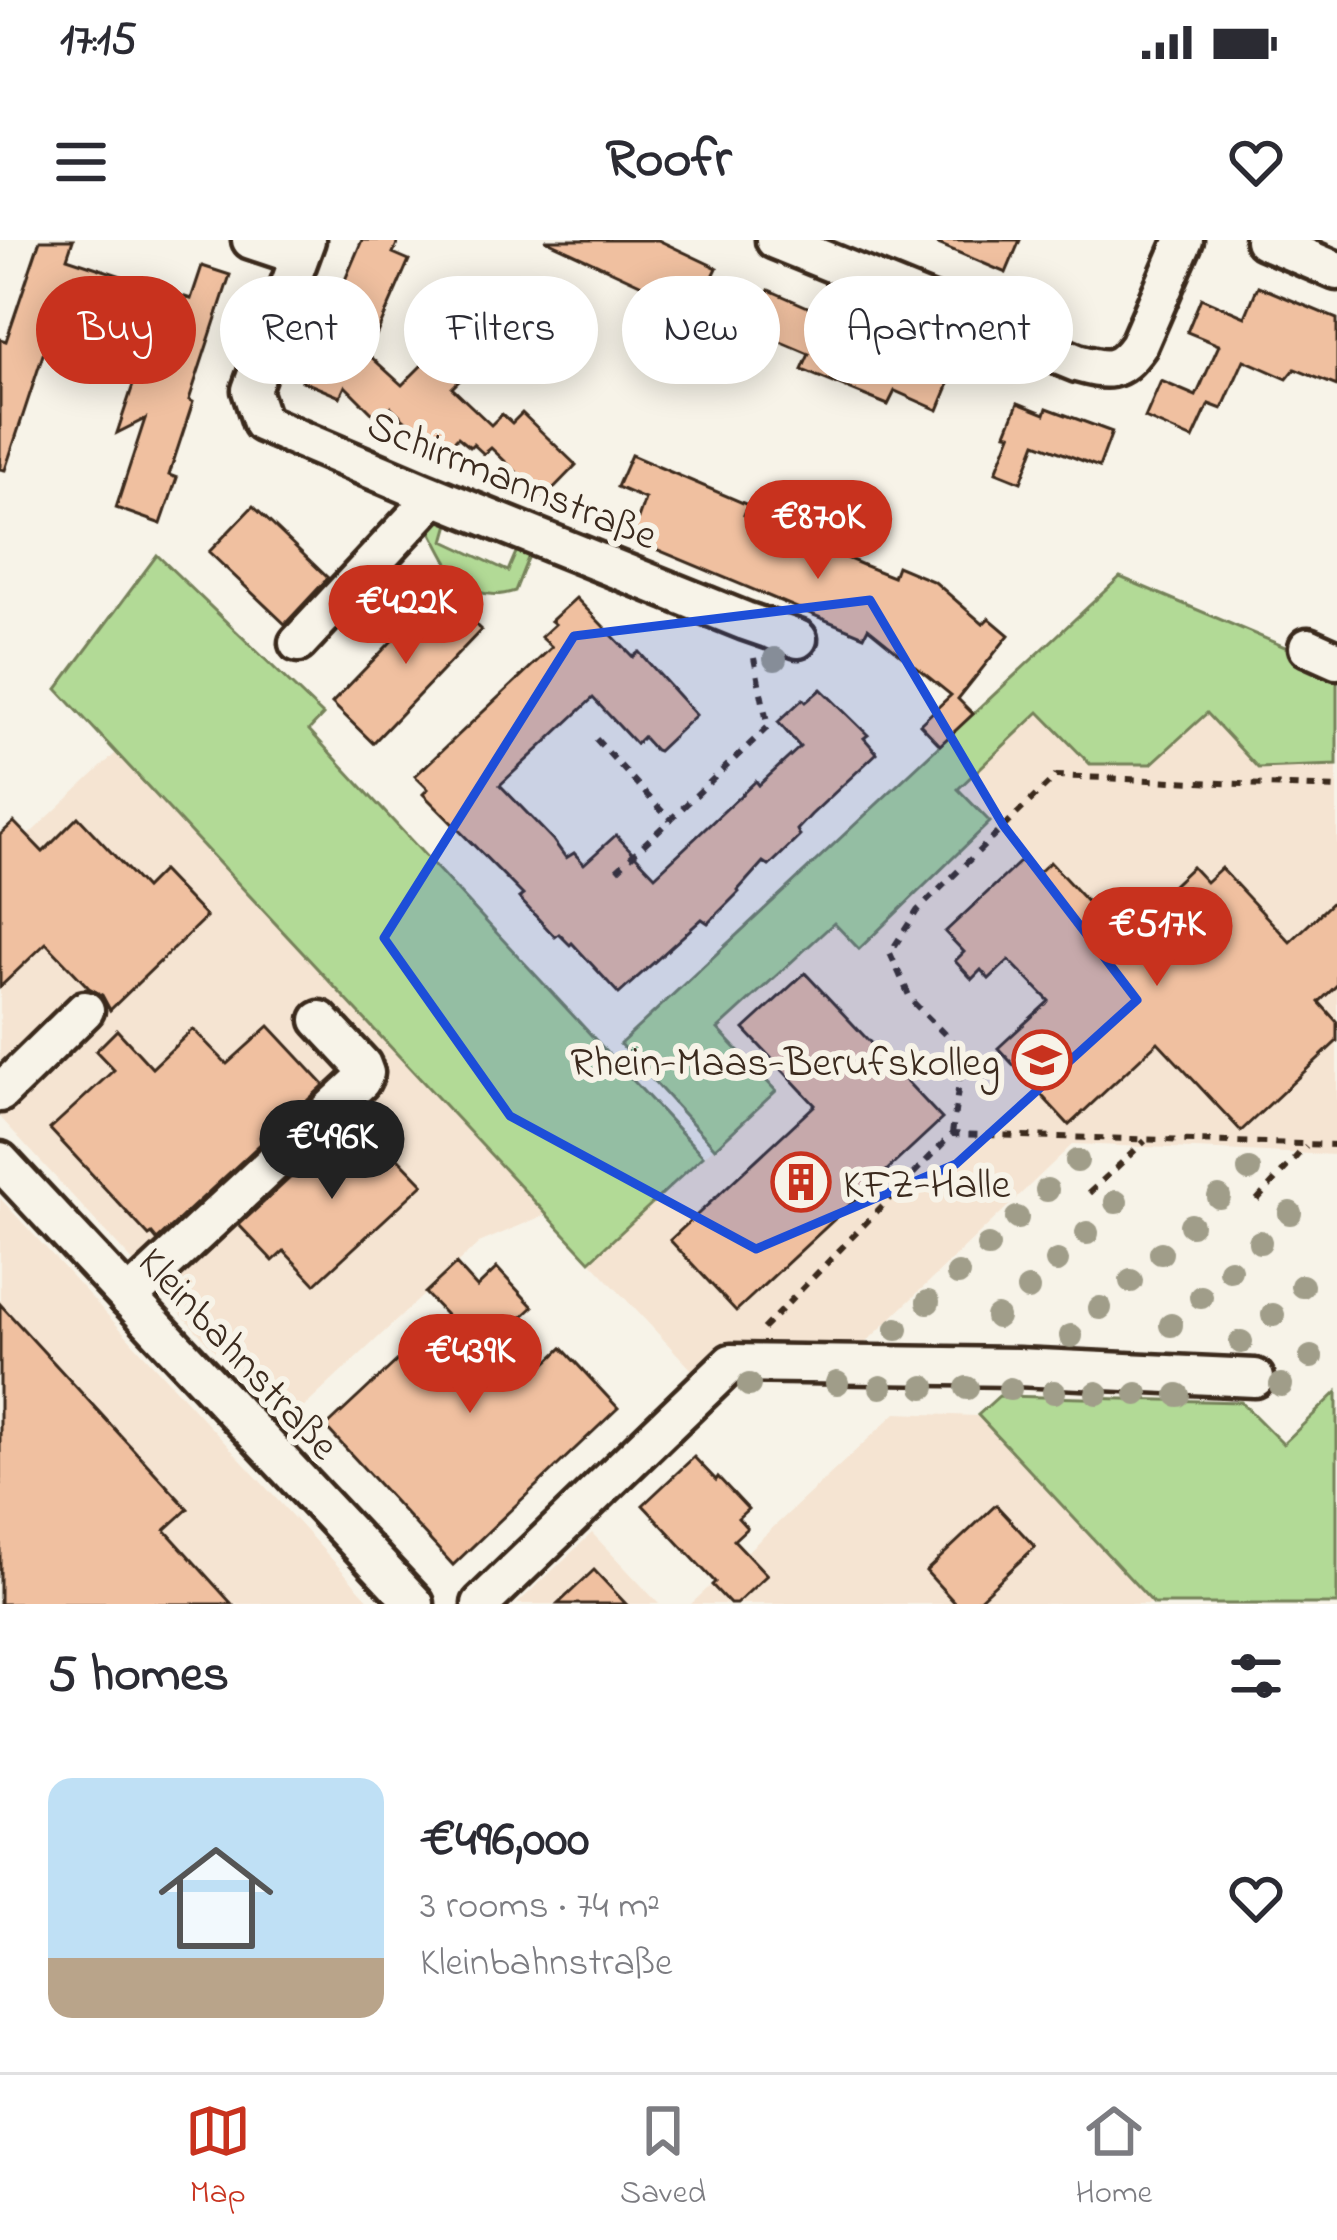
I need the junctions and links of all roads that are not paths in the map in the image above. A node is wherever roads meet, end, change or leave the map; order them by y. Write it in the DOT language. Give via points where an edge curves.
graph roads {
  1 [pos="251,240"];
  2 [pos="776,240"];
  3 [pos="1184,240"];
  4 [pos="1264,240"];
  5 [pos="303,248"];
  6 [pos="1337,271"];
  7 [pos="425,507"];
  8 [pos="799,639"];
  9 [pos="298,644"];
  10 [pos="85,1010"];
  11 [pos="320,1020"];
  12 [pos="0,1093"];
  13 [pos="0,1161"];
  14 [pos="128,1298"];
  15 [pos="1256,1378"];
  16 [pos="415,1604"];
  17 [pos="481,1604"];
  1 -- 5 [label="street"];
  2 -- 3 [label="street" via="1101,369 1117,368 1138,346"];
  4 -- 6 [label="street"];
  5 -- 8 [label="street, Schirrmannstraße" via="251,390 262,423"];
  7 -- 9 [label="street"];
  10 -- 12 [label="street"];
  11 -- 14 [label="street" via="362,1065 361,1081"];
  13 -- 14 [label="street, Kleinbahnstraße"];
  14 -- 16 [label="street, Kleinbahnstraße"];
  15 -- 17 [label="street" via="731,1363"];
}
